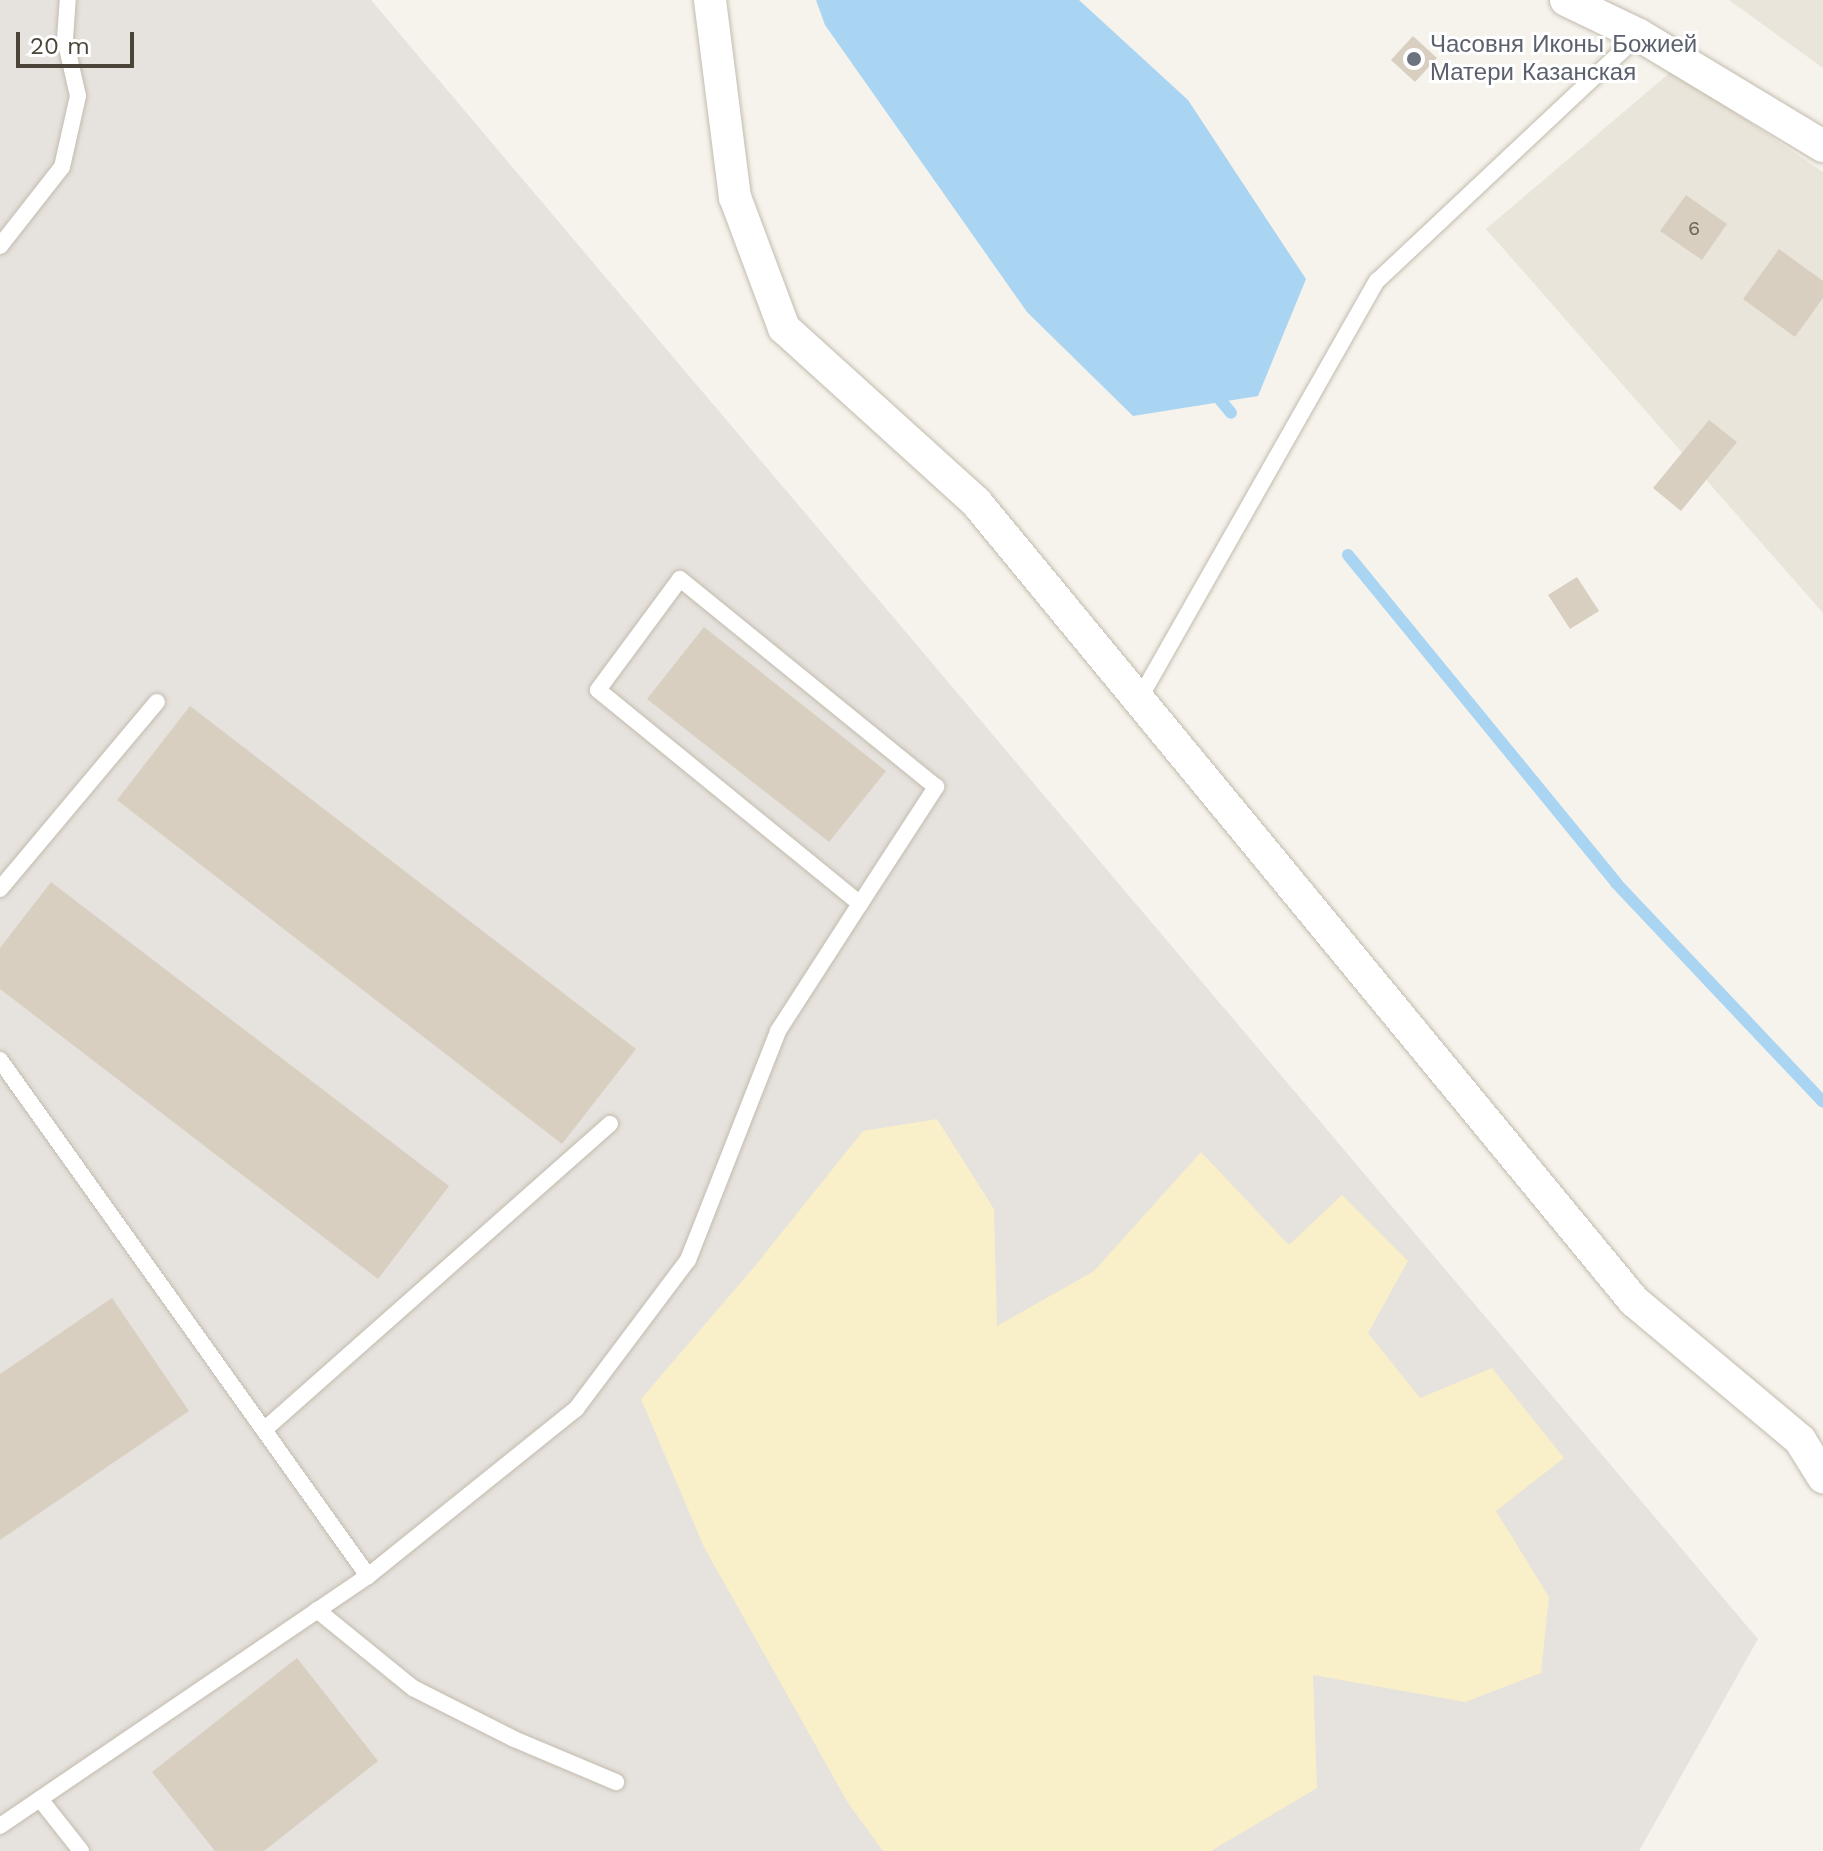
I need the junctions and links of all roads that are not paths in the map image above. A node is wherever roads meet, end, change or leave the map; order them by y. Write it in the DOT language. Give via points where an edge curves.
graph roads {
  1 [pos="68,0"];
  2 [pos="710,0"];
  3 [pos="1566,0"];
  4 [pos="1639,35"];
  5 [pos="1823,146"];
  6 [pos="0,246"];
  7 [pos="1138,701"];
  8 [pos="157,702"];
  9 [pos="0,889"];
  10 [pos="860,904"];
  11 [pos="0,1060"];
  12 [pos="610,1124"];
  13 [pos="264,1430"];
  14 [pos="1823,1477"];
  15 [pos="368,1576"];
  16 [pos="317,1610"];
  17 [pos="616,1782"];
  18 [pos="40,1799"];
  19 [pos="0,1826"];
  20 [pos="81,1851"];
  1 -- 6 [label="lane" via="65,39 78,96 62,167"];
  2 -- 7 [label="street" via="735,197 784,328 976,502"];
  3 -- 4 [label="street"];
  4 -- 5 [label="street"];
  4 -- 7 [label="lane" via="1377,281"];
  7 -- 14 [label="street" via="1634,1301 1800,1440"];
  8 -- 9 [label="lane"];
  10 -- 10 [label="lane" via="936,787 680,579 598,690"];
  10 -- 15 [label="lane" via="778,1031 688,1260 576,1409"];
  11 -- 13 [label="lane"];
  12 -- 13 [label="lane"];
  13 -- 15 [label="lane"];
  15 -- 16 [label="lane"];
  16 -- 17 [label="lane" via="413,1688"];
  16 -- 18 [label="lane"];
  18 -- 19 [label="lane"];
  18 -- 20 [label="lane"];
}
